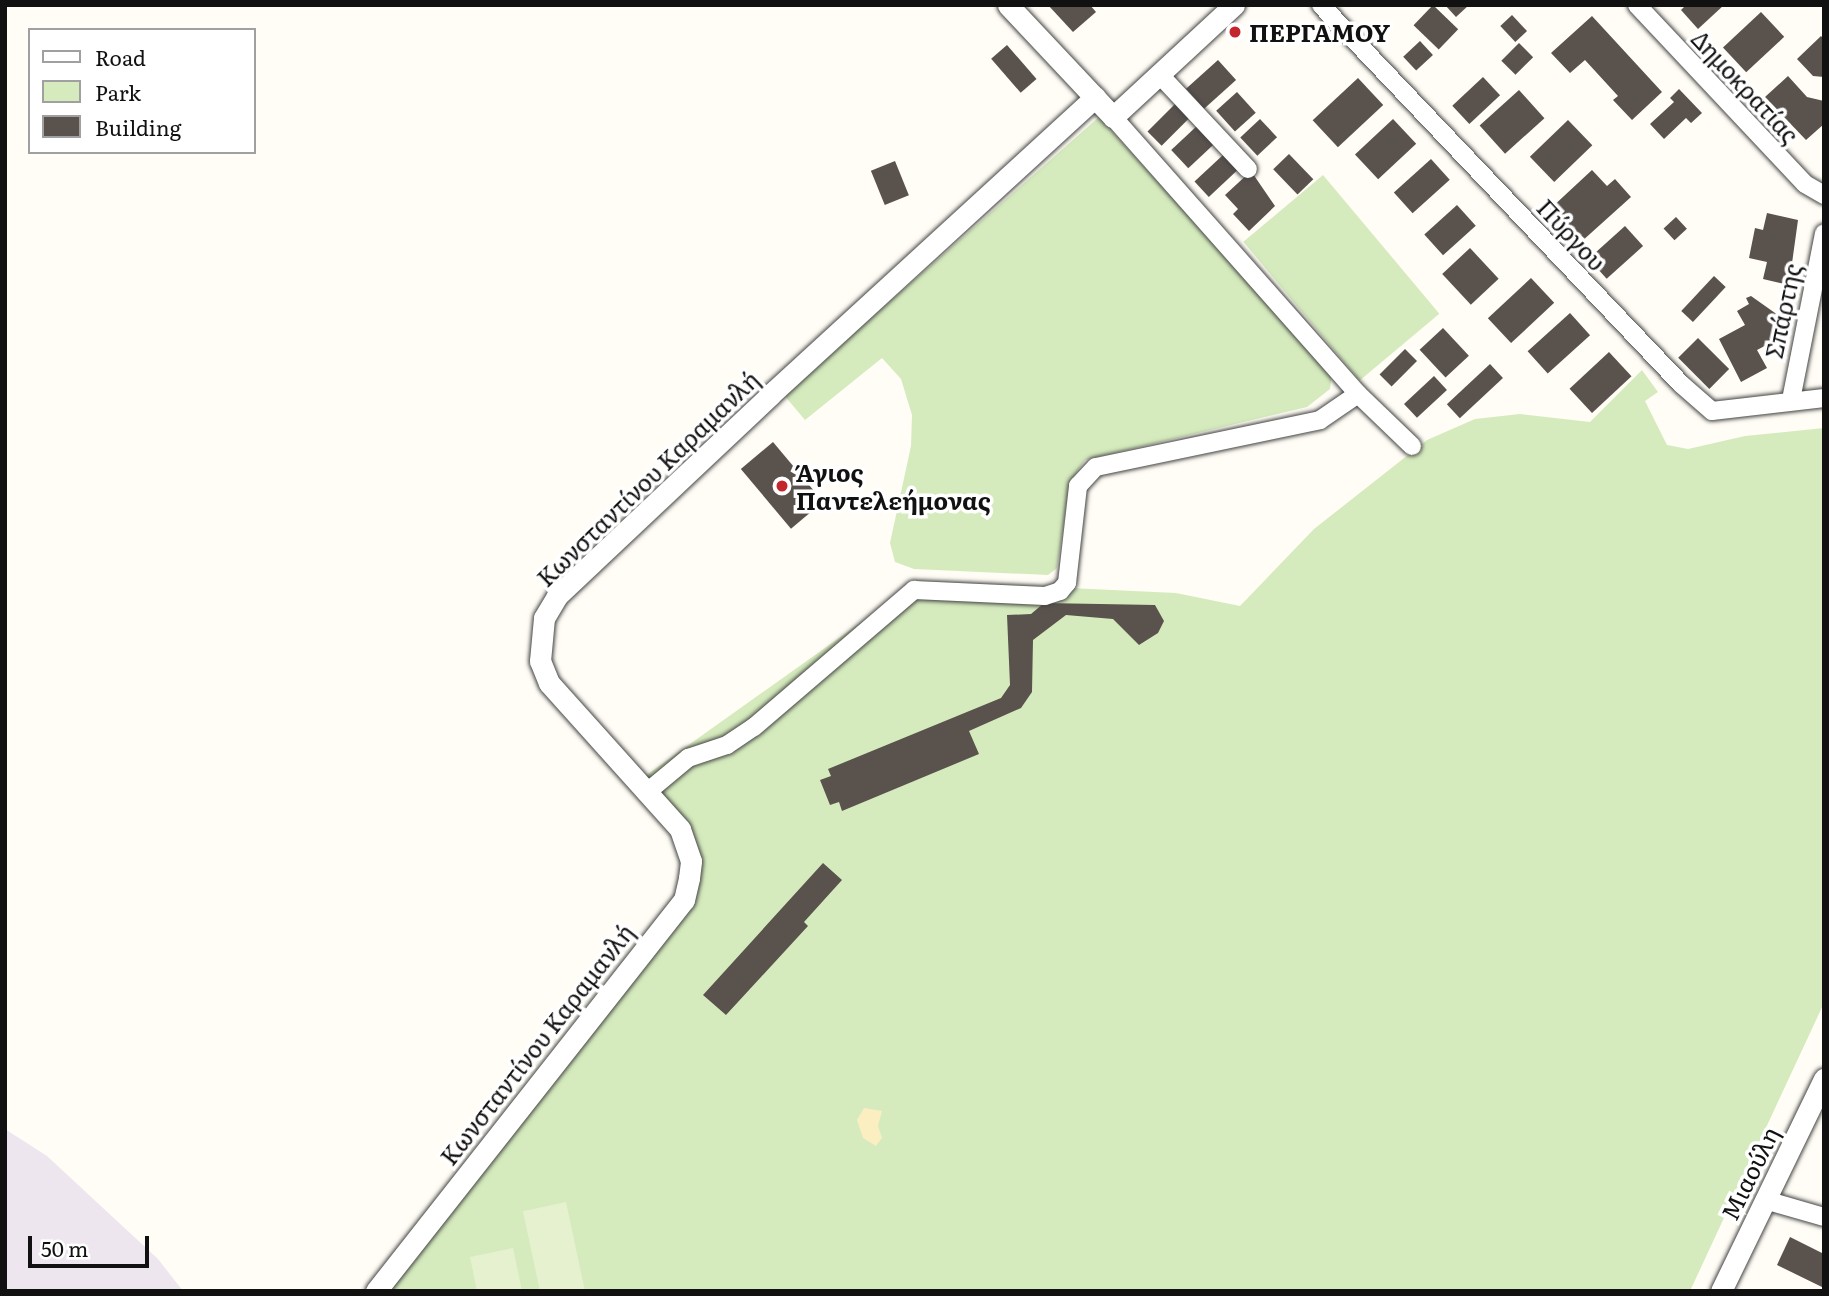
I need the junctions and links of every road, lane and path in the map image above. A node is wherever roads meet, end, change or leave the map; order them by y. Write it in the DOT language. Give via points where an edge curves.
graph roads {
  1 [pos="1008,5"];
  2 [pos="1234,5"];
  3 [pos="1321,5"];
  4 [pos="1637,5"];
  5 [pos="1159,74"];
  6 [pos="1095,97"];
  7 [pos="1113,117"];
  8 [pos="1248,169"];
  9 [pos="1824,195"];
  10 [pos="1824,233"];
  11 [pos="1358,394"];
  12 [pos="1824,398"];
  13 [pos="1791,400"];
  14 [pos="1412,446"];
  15 [pos="646,793"];
  16 [pos="1824,1079"];
  17 [pos="1765,1200"];
  18 [pos="1824,1217"];
  19 [pos="376,1291"];
  20 [pos="1721,1291"];
  1 -- 6 [label="street"];
  2 -- 5 [label="street"];
  3 -- 13 [label="street, Πύργου" via="1671,374 1712,411"];
  4 -- 9 [label="street, Δημοκρατίας" via="1805,184"];
  5 -- 7 [label="street"];
  5 -- 8 [label="street"];
  6 -- 7 [label="street"];
  6 -- 15 [label="street, Κωνσταντίνου Καραμανλή" via="557,596 544,618 540,640 540,661 549,683"];
  7 -- 11 [label="street"];
  10 -- 13 [label="street, Σπάρτης"];
  11 -- 14 [label="street"];
  11 -- 15 [label="street" via="1320,420 1096,467 1078,486 1067,583 1060,591 1045,596 914,590 899,598 754,727 727,745 688,758"];
  12 -- 13 [label="street, Πύργου"];
  15 -- 19 [label="street, Κωνσταντίνου Καραμανλή" via="680,829 687,846 691,862 684,900"];
  16 -- 17 [label="street, Μιαούλη"];
  17 -- 18 [label="street"];
  17 -- 20 [label="street, Μιαούλη"];
}
